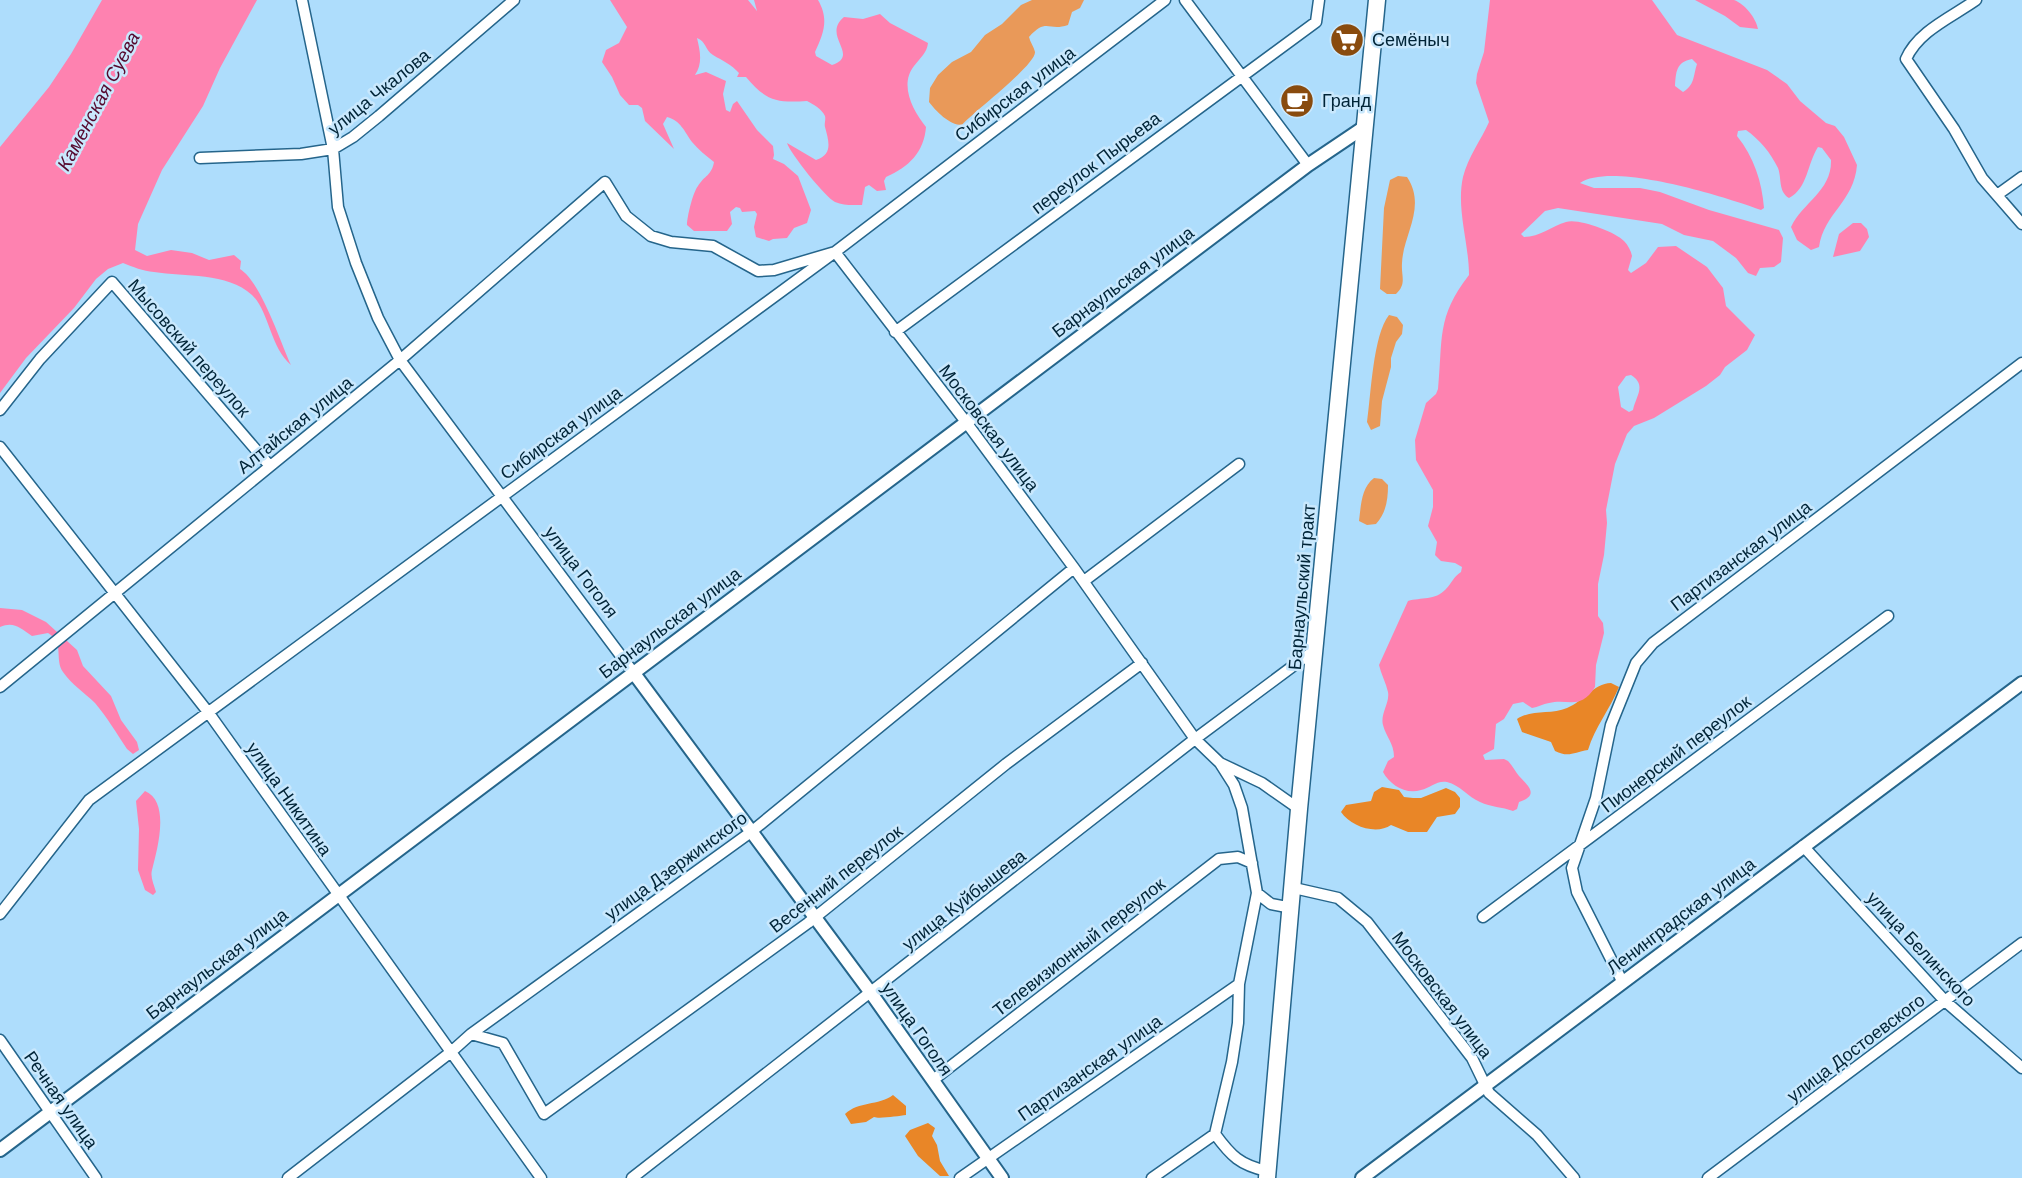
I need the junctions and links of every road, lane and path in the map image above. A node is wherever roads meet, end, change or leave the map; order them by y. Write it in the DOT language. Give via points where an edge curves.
graph roads {
  1 [pos="302,0"];
  2 [pos="514,0"];
  3 [pos="1164,0"];
  4 [pos="1185,0"];
  5 [pos="1320,0"];
  6 [pos="1377,0"];
  7 [pos="1976,0"];
  8 [pos="1241,75"];
  9 [pos="1363,128"];
  10 [pos="333,149"];
  11 [pos="200,158"];
  12 [pos="1308,165"];
  13 [pos="2022,177"];
  14 [pos="1997,195"];
  15 [pos="2022,225"];
  16 [pos="835,252"];
  17 [pos="895,332"];
  18 [pos="400,360"];
  19 [pos="2022,363"];
  20 [pos="0,410"];
  21 [pos="966,422"];
  22 [pos="0,447"];
  23 [pos="1239,464"];
  24 [pos="269,465"];
  25 [pos="502,496"];
  26 [pos="1074,568"];
  27 [pos="1084,581"];
  28 [pos="114,593"];
  29 [pos="1888,616"];
  30 [pos="1316,649"];
  31 [pos="1142,663"];
  32 [pos="633,672"];
  33 [pos="2022,683"];
  34 [pos="0,687"];
  35 [pos="208,712"];
  36 [pos="1195,739"];
  37 [pos="1220,762"];
  38 [pos="1299,809"];
  39 [pos="751,832"];
  40 [pos="1580,845"];
  41 [pos="1803,846"];
  42 [pos="1252,863"];
  43 [pos="1294,888"];
  44 [pos="1256,893"];
  45 [pos="337,894"];
  46 [pos="1292,908"];
  47 [pos="0,914"];
  48 [pos="1483,917"];
  49 [pos="815,918"];
  50 [pos="2022,943"];
  51 [pos="1622,981"];
  52 [pos="1240,984"];
  53 [pos="871,993"];
  54 [pos="1945,1001"];
  55 [pos="471,1034"];
  56 [pos="0,1040"];
  57 [pos="451,1052"];
  58 [pos="2022,1068"];
  59 [pos="933,1080"];
  60 [pos="1485,1084"];
  61 [pos="51,1111"];
  62 [pos="1215,1134"];
  63 [pos="0,1150"];
  64 [pos="988,1158"];
  65 [pos="1267,1175"];
  66 [pos="96,1178"];
  67 [pos="288,1178"];
  68 [pos="541,1178"];
  69 [pos="632,1178"];
  70 [pos="960,1178"];
  71 [pos="1002,1178"];
  72 [pos="1152,1178"];
  73 [pos="1362,1178"];
  74 [pos="1574,1178"];
  75 [pos="1708,1178"];
  1 -- 10 [label="street, улица Гоголя"];
  2 -- 10 [label="street, улица Чкалова" via="379,116"];
  3 -- 16 [label="street, Сибирская улица"];
  4 -- 8 [label="street"];
  5 -- 8 [label="street, переулок Пырьева" via="1316,22"];
  6 -- 9 [label="main road, Барнаульский тракт"];
  7 -- 14 [label="street" via="1925,34 1906,59"];
  8 -- 12 [label="street"];
  8 -- 17 [label="street, переулок Пырьева"];
  9 -- 12 [label="street, Барнаульская улица"];
  9 -- 30 [label="main road, Барнаульский тракт"];
  10 -- 11 [label="street, улица Чкалова"];
  10 -- 18 [label="street, улица Гоголя" via="338,207 378,318"];
  12 -- 21 [label="street, Барнаульская улица"];
  13 -- 14 [label="street"];
  14 -- 15 [label="street"];
  16 -- 17 [label="street, Московская улица"];
  16 -- 18 [label="street, Алтайская улица" via="758,271 713,246 651,236 626,216 605,182"];
  16 -- 25 [label="street, Сибирская улица"];
  17 -- 21 [label="street, Московская улица"];
  18 -- 24 [label="street, Алтайская улица"];
  18 -- 25 [label="street, улица Гоголя"];
  19 -- 40 [label="street, Партизанская улица" via="1653,643 1636,663 1611,725 1596,798"];
  20 -- 24 [label="street, Мысовский переулок" via="112,282"];
  21 -- 26 [label="street, Московская улица"];
  21 -- 32 [label="street, Барнаульская улица"];
  22 -- 28 [label="street, улица Никитина"];
  23 -- 27 [label="street"];
  24 -- 28 [label="street, Алтайская улица"];
  25 -- 32 [label="street, улица Гоголя"];
  25 -- 35 [label="street, Сибирская улица"];
  26 -- 27 [label="street, Московская улица"];
  26 -- 39 [label="street, улица Дзержинского"];
  27 -- 31 [label="street, Московская улица"];
  28 -- 34 [label="street, Алтайская улица"];
  28 -- 35 [label="street, улица Никитина"];
  29 -- 40 [label="street, Пионерский переулок"];
  30 -- 36 [label="street, улица Куйбышева"];
  30 -- 38 [label="main road, Барнаульский тракт"];
  31 -- 36 [label="street, Московская улица"];
  31 -- 49 [label="street, Весенний переулок" via="1006,764"];
  32 -- 39 [label="street, улица Гоголя"];
  32 -- 45 [label="street, Барнаульская улица"];
  33 -- 41 [label="street, Ленинградская улица"];
  35 -- 45 [label="street, улица Никитина"];
  35 -- 47 [label="street, Сибирская улица" via="89,800"];
  36 -- 37 [label="street, Московская улица"];
  36 -- 53 [label="street, улица Куйбышева"];
  37 -- 38 [label="street, Московская улица"];
  37 -- 42 [label="street" via="1242,808"];
  38 -- 43 [label="main road, Барнаульский тракт"];
  39 -- 49 [label="street, улица Гоголя"];
  39 -- 55 [label="street, улица Дзержинского"];
  40 -- 48 [label="street, Пионерский переулок"];
  40 -- 51 [label="street" via="1572,869 1577,892"];
  41 -- 51 [label="street, Ленинградская улица"];
  41 -- 54 [label="street, улица Белинского"];
  42 -- 44 [label="street"];
  42 -- 59 [label="street, Телевизионный переулок" via="1219,859"];
  43 -- 46 [label="main road, Барнаульский тракт"];
  43 -- 60 [label="street, Московская улица" via="1338,898 1367,922 1472,1058"];
  44 -- 46 [label="street" via="1271,904"];
  44 -- 52 [label="street"];
  45 -- 57 [label="street, улица Никитина"];
  45 -- 61 [label="street, Барнаульская улица"];
  46 -- 65 [label="main road, Барнаульский тракт"];
  49 -- 53 [label="street, улица Гоголя"];
  49 -- 55 [label="street, Весенний переулок" via="544,1114 503,1043"];
  50 -- 54 [label="street, улица Достоевского"];
  51 -- 60 [label="street, Ленинградская улица"];
  52 -- 62 [label="street" via="1233,1062"];
  52 -- 64 [label="street, Партизанская улица"];
  53 -- 59 [label="street, улица Гоголя"];
  53 -- 69 [label="street, улица Куйбышева"];
  54 -- 58 [label="street, улица Белинского"];
  54 -- 75 [label="street, улица Достоевского"];
  55 -- 57 [label="street, улица Дзержинского"];
  56 -- 61 [label="street, Речная улица"];
  57 -- 67 [label="street, улица Дзержинского"];
  57 -- 68 [label="street, улица Никитина"];
  59 -- 64 [label="street, улица Гоголя"];
  60 -- 73 [label="street, Ленинградская улица"];
  60 -- 74 [label="street, Московская улица"];
  61 -- 63 [label="street, Барнаульская улица"];
  61 -- 66 [label="street, Речная улица"];
  62 -- 65 [label="street" via="1230,1154"];
  62 -- 72 [label="street"];
  64 -- 70 [label="street, Партизанская улица"];
  64 -- 71 [label="street, улица Гоголя"];
}
